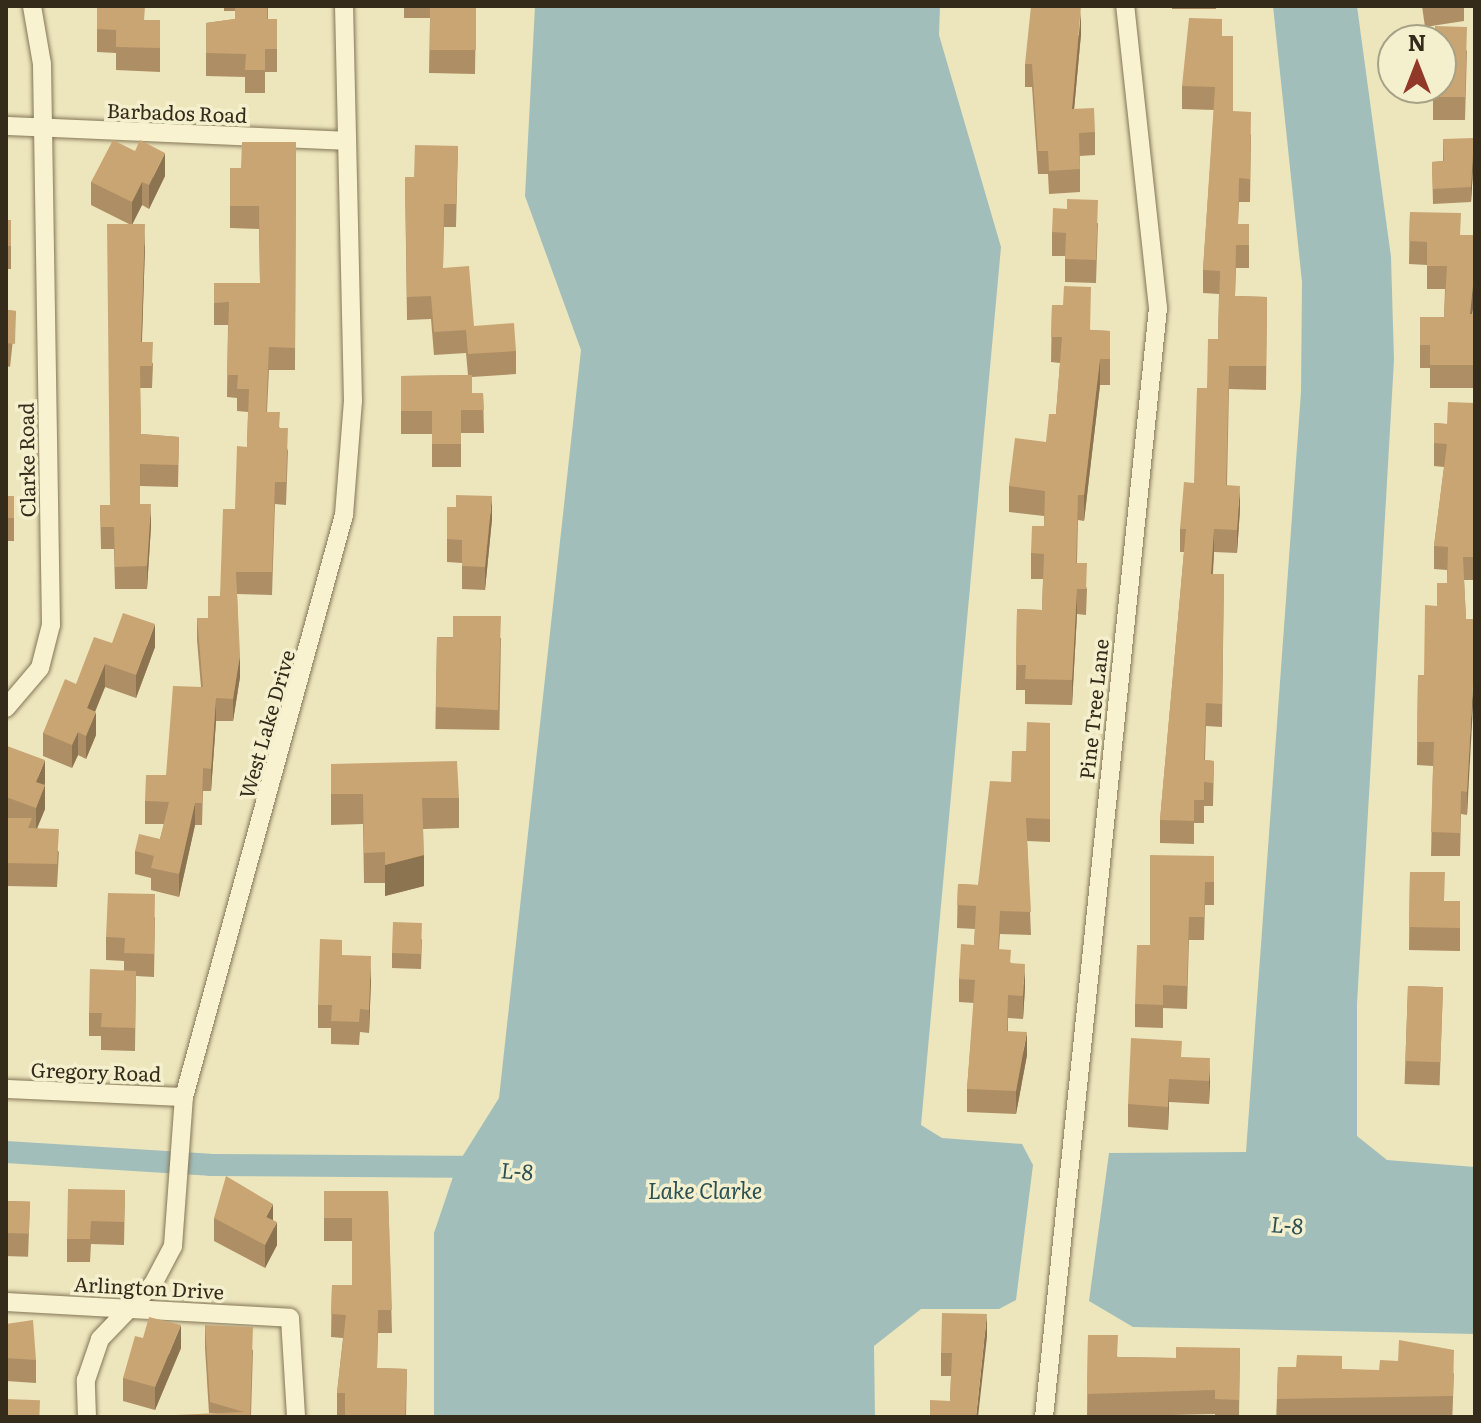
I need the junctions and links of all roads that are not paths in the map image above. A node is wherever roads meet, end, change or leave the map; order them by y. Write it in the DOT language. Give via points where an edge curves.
graph roads {
  1 [pos="32,6"];
  2 [pos="344,6"];
  3 [pos="1125,6"];
  4 [pos="6,126"];
  5 [pos="42,128"];
  6 [pos="347,141"];
  7 [pos="6,708"];
  8 [pos="6,1089"];
  9 [pos="184,1097"];
  10 [pos="6,1302"];
  11 [pos="133,1308"];
  12 [pos="87,1417"];
  13 [pos="296,1417"];
  14 [pos="1044,1417"];
  1 -- 5 [label="street, Clarke Road"];
  2 -- 6 [label="street, West Lake Drive"];
  3 -- 14 [label="street, Pine Tree Lane" via="1158,308"];
  4 -- 5 [label="street, Barbados Road"];
  5 -- 6 [label="street, Barbados Road"];
  5 -- 7 [label="street, Clarke Road" via="51,625 40,668"];
  6 -- 9 [label="street, West Lake Drive" via="353,401 344,515"];
  8 -- 9 [label="street, Gregory Road"];
  9 -- 11 [label="street, West Lake Drive" via="181,1195 168,1259"];
  10 -- 11 [label="street, Arlington Drive"];
  11 -- 12 [label="street, West Lake Drive" via="109,1327 94,1352"];
  11 -- 13 [label="street, Arlington Drive" via="290,1318"];
}
